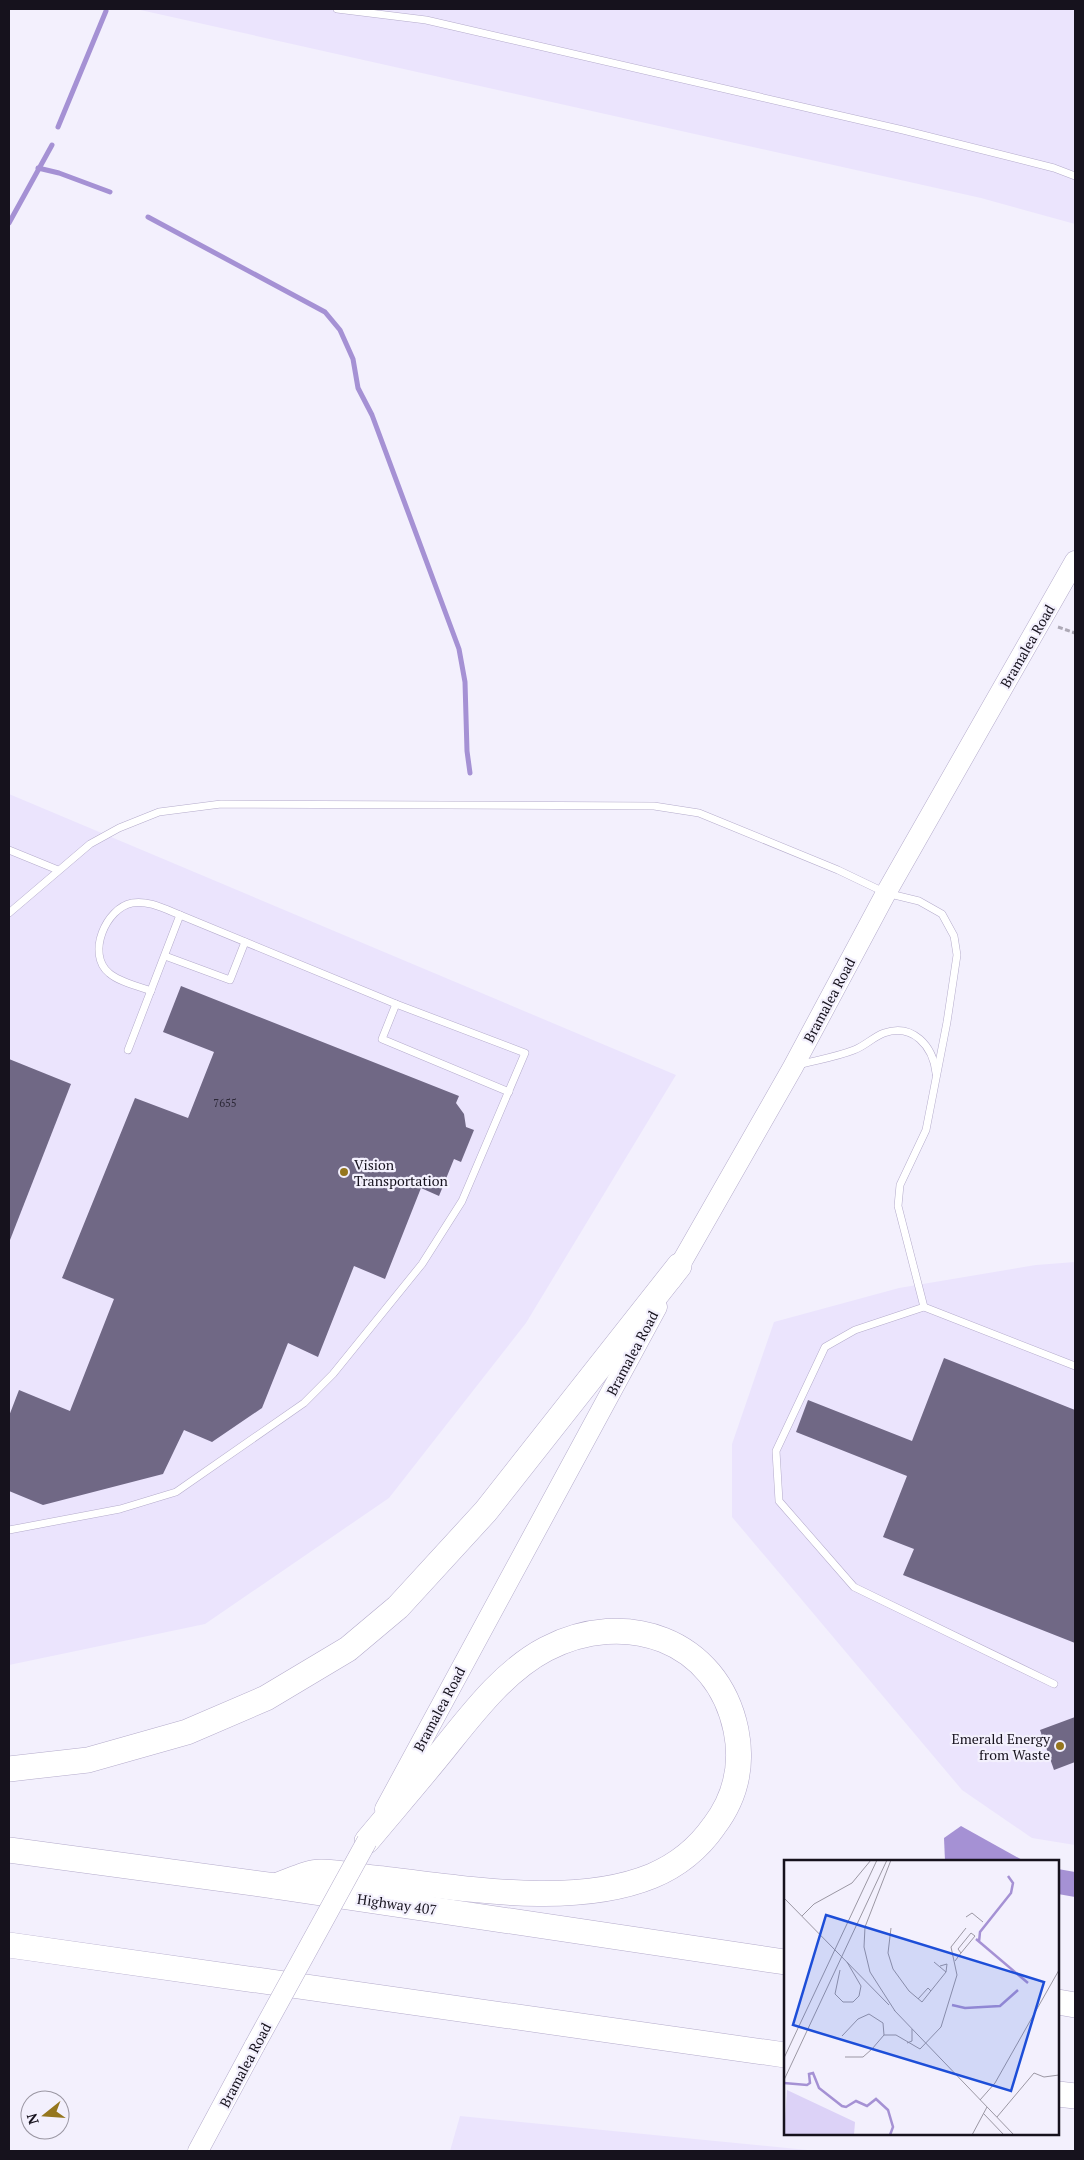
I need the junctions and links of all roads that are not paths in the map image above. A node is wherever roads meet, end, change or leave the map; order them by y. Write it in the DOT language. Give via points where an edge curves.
graph roads {
  1 [pos="337,9"];
  2 [pos="1075,176"];
  3 [pos="1075,561"];
  4 [pos="9,850"];
  5 [pos="58,870"];
  6 [pos="886,893"];
  7 [pos="9,913"];
  8 [pos="180,915"];
  9 [pos="245,942"];
  10 [pos="165,956"];
  11 [pos="151,991"];
  12 [pos="396,1004"];
  13 [pos="128,1050"];
  14 [pos="793,1067"];
  15 [pos="936,1084"];
  16 [pos="509,1092"];
  17 [pos="679,1266"];
  18 [pos="924,1308"];
  19 [pos="1075,1366"];
  20 [pos="9,1530"];
  21 [pos="1054,1684"];
  22 [pos="9,1770"];
  23 [pos="367,1842"];
  24 [pos="9,1850"];
  25 [pos="275,1886"];
  26 [pos="9,1945"];
  27 [pos="784,1962"];
  28 [pos="1059,2002"];
  29 [pos="1075,2005"];
  30 [pos="784,2055"];
  31 [pos="1059,2094"];
  32 [pos="1075,2096"];
  33 [pos="198,2151"];
  1 -- 2 [label="lane" via="426,20 556,49 903,130"];
  3 -- 6 [label="main road, Bramalea Road"];
  4 -- 5 [label="lane"];
  5 -- 6 [label="lane" via="90,844 119,828 159,812 221,804 654,806 698,813 794,851"];
  5 -- 7 [label="lane"];
  6 -- 14 [label="main road, Bramalea Road"];
  6 -- 15 [label="lane" via="920,901 942,914 954,936 957,955"];
  8 -- 9 [label="lane"];
  8 -- 10 [label="lane"];
  8 -- 11 [label="lane" via="153,904 130,903 116,911 101,938 98,947 100,961 109,974"];
  9 -- 10 [label="lane" via="230,980"];
  9 -- 12 [label="lane"];
  10 -- 11 [label="lane"];
  11 -- 13 [label="lane"];
  12 -- 16 [label="lane" via="382,1040"];
  12 -- 16 [label="lane" via="525,1053"];
  14 -- 15 [label="lane" via="855,1050 884,1033 897,1031 915,1036 929,1048 934,1059"];
  14 -- 17 [label="main road, Bramalea Road"];
  15 -- 18 [label="lane" via="926,1130 900,1185 898,1197"];
  16 -- 20 [label="lane" via="462,1201 422,1264 334,1374 304,1403 176,1492 120,1509"];
  17 -- 22 [label="highway" via="486,1511 398,1607 348,1649 266,1698 187,1732 88,1760"];
  17 -- 23 [label="main road, Bramalea Road"];
  18 -- 19 [label="lane"];
  18 -- 21 [label="lane" via="855,1330 824,1347 776,1451 778,1501 854,1586"];
  23 -- 25 [label="highway" via="467,1721 513,1673 546,1649 576,1637 619,1630 643,1633 671,1643 689,1652 715,1679 728,1702 740,1763 728,1805 703,1842 684,1858 654,1875 611,1888 560,1894 493,1891 318,1872"];
  23 -- 33 [label="main road, Bramalea Road, bridge"];
  24 -- 25 [label="highway, Highway 407"];
  25 -- 27 [label="highway, Highway 407"];
  26 -- 30 [label="highway"];
  28 -- 29 [label="highway"];
  31 -- 32 [label="highway"];
}
